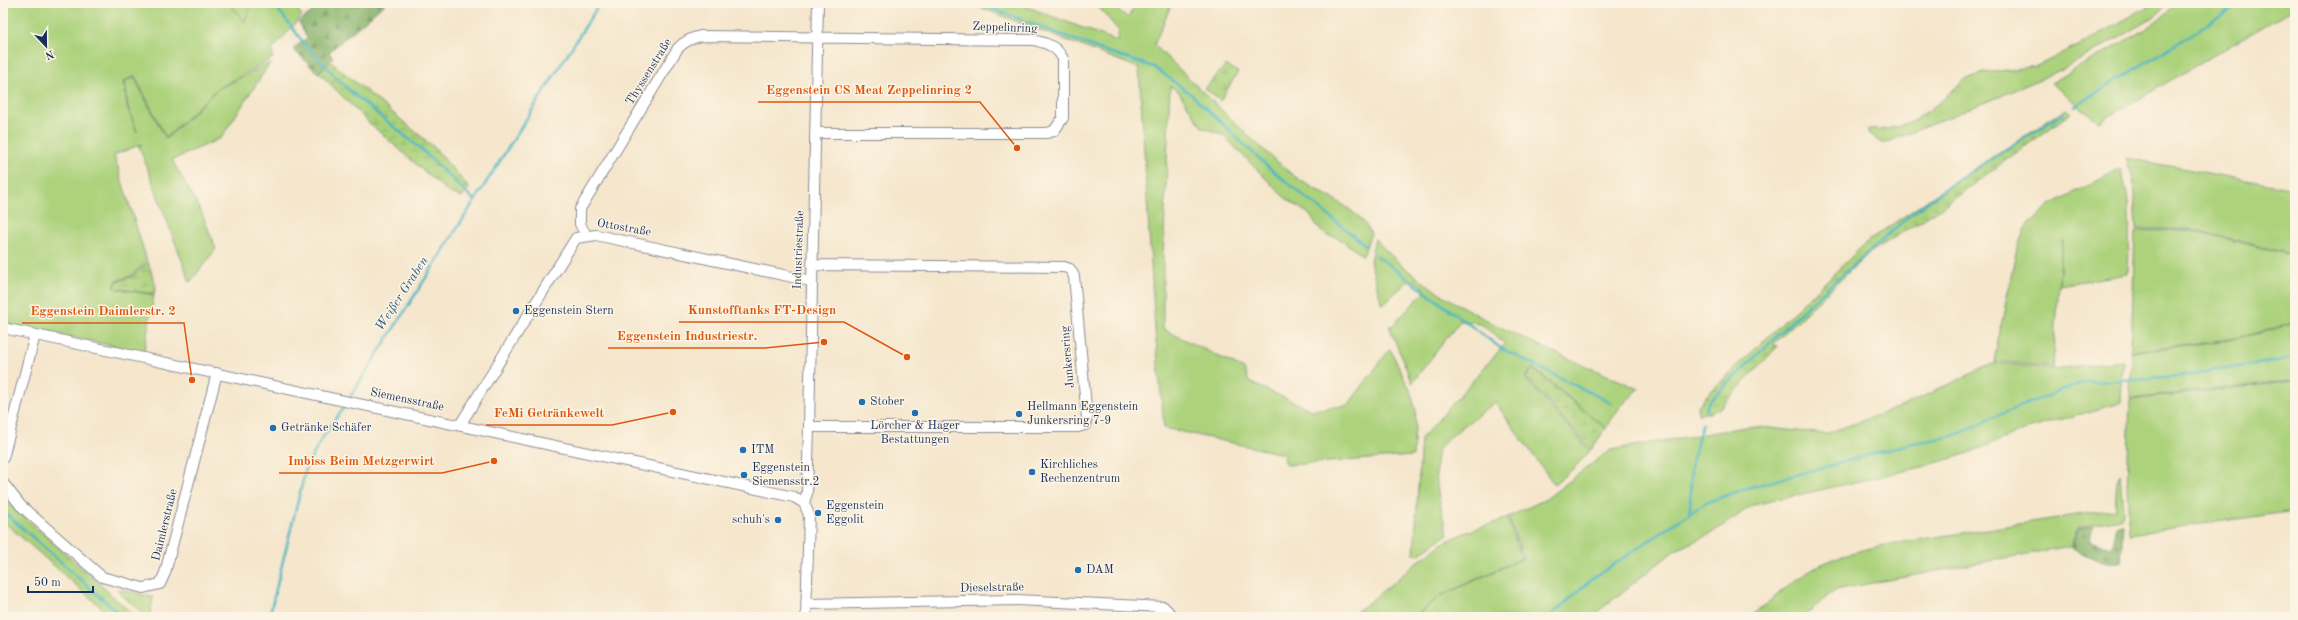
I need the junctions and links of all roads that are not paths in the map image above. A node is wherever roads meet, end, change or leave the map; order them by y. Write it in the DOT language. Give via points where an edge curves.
graph roads {
  1 [pos="818,3"];
  2 [pos="818,38"];
  3 [pos="816,133"];
  4 [pos="586,235"];
  5 [pos="812,265"];
  6 [pos="811,281"];
  7 [pos="3,328"];
  8 [pos="34,335"];
  9 [pos="217,373"];
  10 [pos="460,425"];
  11 [pos="809,428"];
  12 [pos="3,458"];
  13 [pos="3,483"];
  14 [pos="804,502"];
  15 [pos="807,604"];
  16 [pos="806,617"];
  17 [pos="1173,617"];
  1 -- 2 [label="street, Industriestraße"];
  2 -- 3 [label="street, Industriestraße"];
  2 -- 3 [label="street, Zeppelinring" via="1033,40 1046,43 1060,52 1063,59 1063,118 1054,131 1047,133"];
  2 -- 4 [label="street, Thyssenstraße" via="701,36 684,42 580,209 580,224"];
  3 -- 5 [label="street, Industriestraße"];
  4 -- 6 [label="street, Ottostraße" via="642,244"];
  4 -- 10 [label="street, Ottostraße" via="576,238"];
  5 -- 6 [label="street, Industriestraße"];
  5 -- 11 [label="street, Junkersring" via="1064,266 1074,276 1087,418 1085,425 1078,427"];
  6 -- 11 [label="street, Industriestraße"];
  7 -- 8 [label="street, Siemensstraße"];
  8 -- 9 [label="street, Siemensstraße"];
  8 -- 12 [label="street"];
  9 -- 10 [label="street, Siemensstraße"];
  9 -- 13 [label="street, Daimlerstraße" via="166,573 160,584 143,588 102,577 21,506"];
  10 -- 14 [label="street, Siemensstraße" via="794,497"];
  11 -- 14 [label="street, Industriestraße" via="807,493"];
  14 -- 15 [label="street, Industriestraße" via="809,515"];
  15 -- 16 [label="street, Industriestraße"];
  15 -- 17 [label="street, Dieselstraße" via="1016,600 1164,607"];
}
